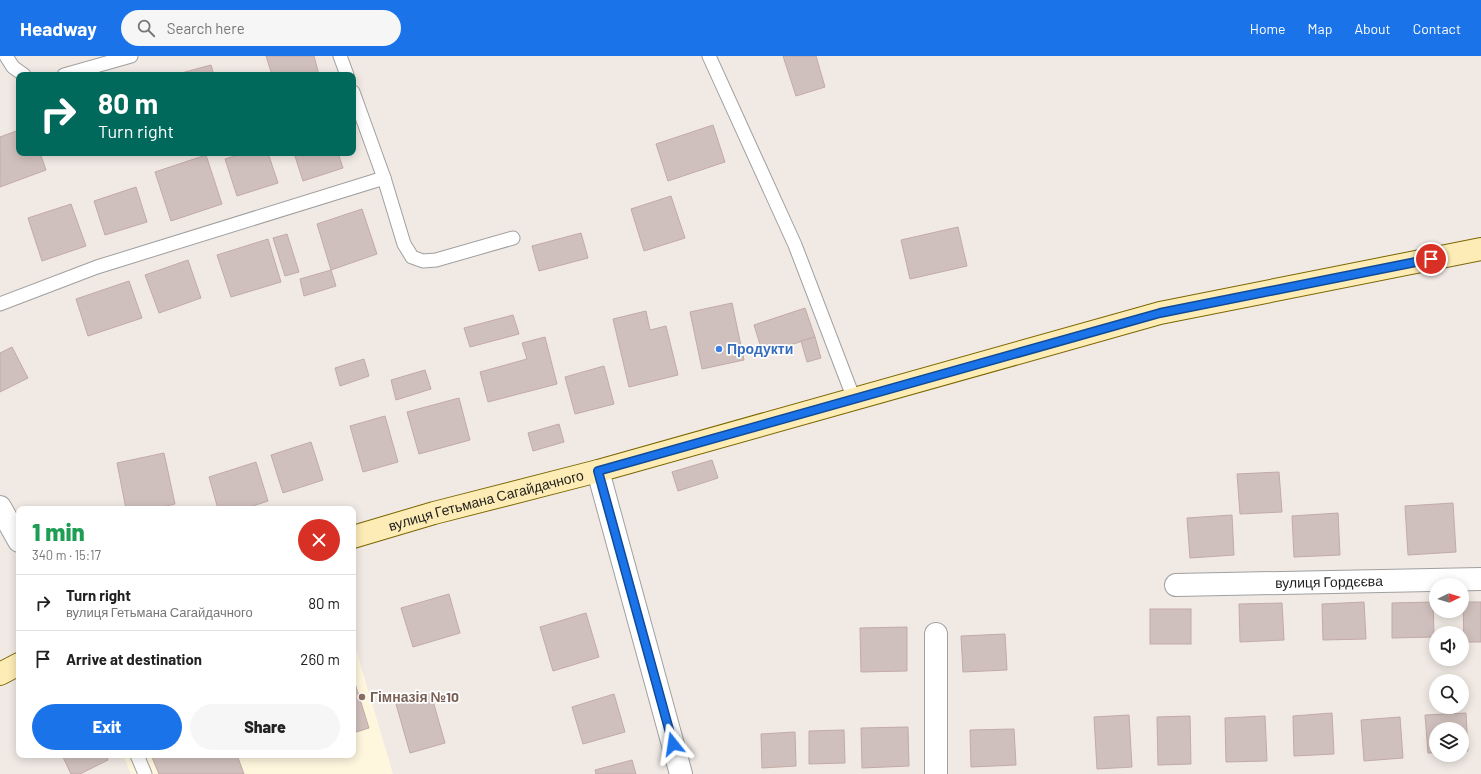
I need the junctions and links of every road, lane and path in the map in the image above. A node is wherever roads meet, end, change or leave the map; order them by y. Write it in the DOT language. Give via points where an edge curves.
graph roads {
  1 [pos="6,56"];
  2 [pos="131,56"];
  3 [pos="340,56"];
  4 [pos="708,56"];
  5 [pos="20,72"];
  6 [pos="75,72"];
  7 [pos="346,72"];
  8 [pos="356,100"];
  9 [pos="384,178"];
  10 [pos="513,238"];
  11 [pos="1481,250"];
  12 [pos="0,304"];
  13 [pos="854,399"];
  14 [pos="598,471"];
  15 [pos="0,507"];
  16 [pos="16,535"];
  17 [pos="356,536"];
  18 [pos="1481,579"];
  19 [pos="1176,584"];
  20 [pos="936,634"];
  21 [pos="16,666"];
  22 [pos="0,674"];
  23 [pos="138,758"];
  24 [pos="145,774"];
  25 [pos="681,774"];
  26 [pos="936,774"];
  1 -- 5 [label="lane"];
  2 -- 6 [label="lane"];
  3 -- 7 [label="lane"];
  4 -- 13 [label="lane" via="795,245"];
  8 -- 9 [label="lane"];
  9 -- 10 [label="lane" via="404,244 412,257 423,261 436,260"];
  9 -- 12 [label="lane" via="97,267"];
  11 -- 13 [label="main road, вулиця Гетьмана Сагайдачного" via="1160,313"];
  13 -- 14 [label="main road, вулиця Гетьмана Сагайдачного"];
  14 -- 17 [label="main road, вулиця Гетьмана Сагайдачного" via="434,513"];
  14 -- 25 [label="street"];
  15 -- 16 [label="street"];
  18 -- 19 [label="street, вулиця Гордєєва"];
  20 -- 26 [label="street"];
  21 -- 22 [label="main road"];
  23 -- 24 [label="lane"];
}
